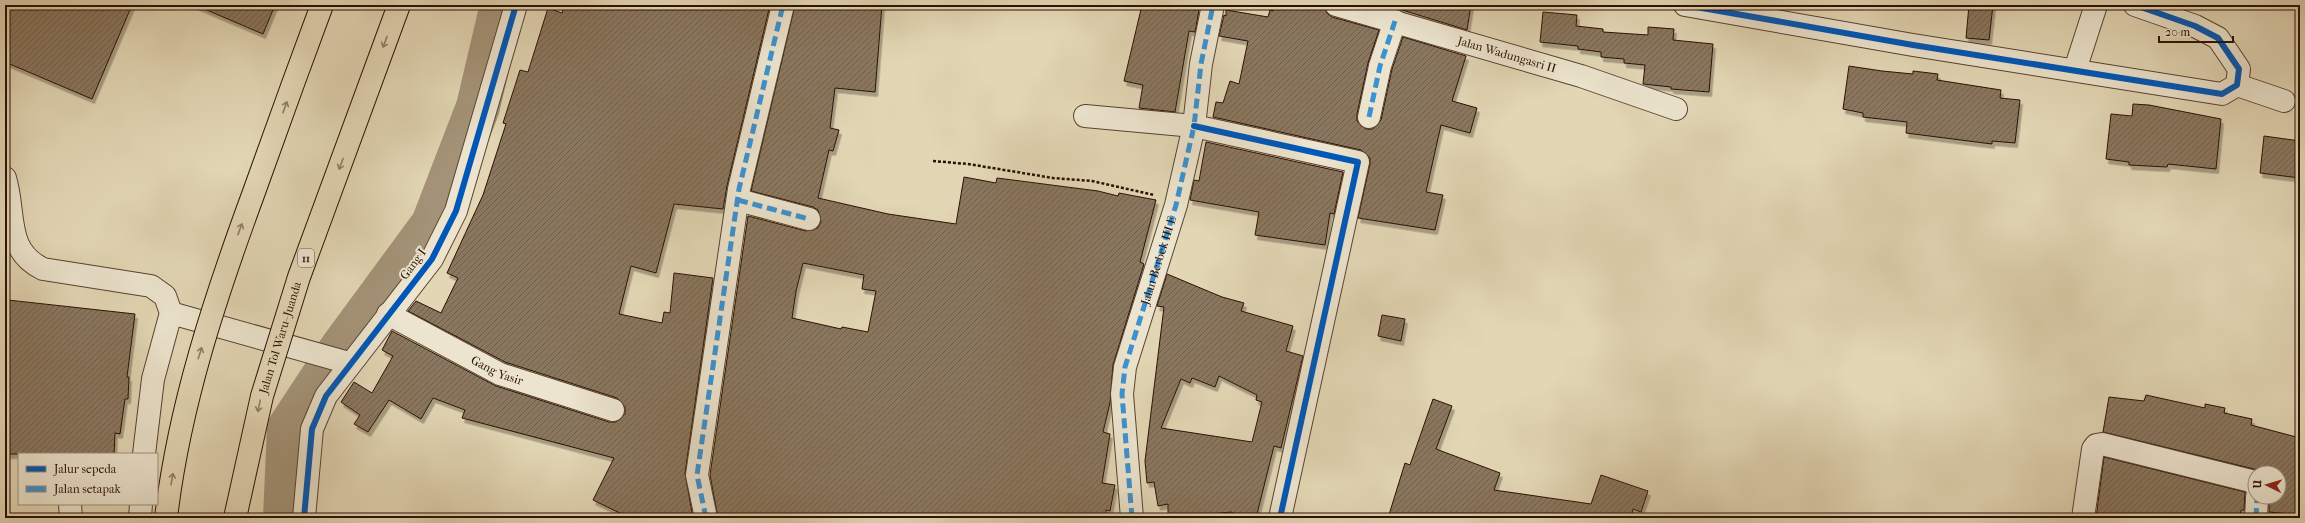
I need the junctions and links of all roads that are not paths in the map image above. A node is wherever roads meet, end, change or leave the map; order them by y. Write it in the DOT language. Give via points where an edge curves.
graph roads {
  1 [pos="322,5"];
  2 [pos="399,5"];
  3 [pos="516,5"];
  4 [pos="783,5"];
  5 [pos="1214,5"];
  6 [pos="1336,5"];
  7 [pos="1685,5"];
  8 [pos="2096,5"];
  9 [pos="2135,5"];
  10 [pos="1395,21"];
  11 [pos="2075,70"];
  12 [pos="2237,85"];
  13 [pos="2284,101"];
  14 [pos="1676,109"];
  15 [pos="1085,116"];
  16 [pos="1368,117"];
  17 [pos="1194,126"];
  18 [pos="5,178"];
  19 [pos="738,200"];
  20 [pos="809,219"];
  21 [pos="171,313"];
  22 [pos="388,314"];
  23 [pos="344,361"];
  24 [pos="613,410"];
  25 [pos="144,453"];
  26 [pos="2247,480"];
  27 [pos="70,505"];
  28 [pos="141,505"];
  29 [pos="2257,505"];
  30 [pos="71,518"];
  31 [pos="140,518"];
  32 [pos="166,518"];
  33 [pos="235,518"];
  34 [pos="304,518"];
  35 [pos="706,518"];
  36 [pos="1132,518"];
  37 [pos="1280,518"];
  38 [pos="2083,518"];
  39 [pos="2256,518"];
  32 -- 1 [label="highway, one-way, bridge" via="179,435 194,372 232,252"];
  2 -- 33 [label="highway, Jalan Tol Waru–Juanda / 11, one-way, bridge" via="299,277 262,396"];
  3 -- 22 [label="street, Gang I" via="456,211 432,259"];
  4 -- 19 [label="street"];
  5 -- 17 [label="street, Jalan Berbek III E" via="1201,64"];
  6 -- 10 [label="street, Jalan Wadungasri II"];
  7 -- 11 [label="street"];
  8 -- 11 [label="street"];
  9 -- 12 [label="street" via="2195,26 2218,38 2239,69"];
  10 -- 14 [label="street, Jalan Wadungasri II" via="1581,76"];
  10 -- 16 [label="street" via="1380,66"];
  11 -- 12 [label="street" via="2222,94"];
  12 -- 13 [label="street"];
  15 -- 17 [label="street"];
  17 -- 36 [label="street, Jalan Berbek III E" via="1176,205 1125,367 1122,394"];
  17 -- 37 [label="street" via="1358,162"];
  18 -- 21 [label="street" via="18,248 29,263 43,270 151,286 165,296"];
  19 -- 20 [label="street"];
  19 -- 35 [label="street" via="697,475"];
  21 -- 23 [label="street"];
  21 -- 25 [label="street" via="153,379"];
  22 -- 23 [label="street, Gang I"];
  22 -- 24 [label="street, Gang Yasir" via="500,374"];
  23 -- 34 [label="street, Gang I" via="312,429"];
  26 -- 38 [label="street" via="2102,444 2096,445 2093,449"];
  27 -- 30 [label="street"];
  28 -- 31 [label="street"];
  29 -- 39 [label="street"];
}
